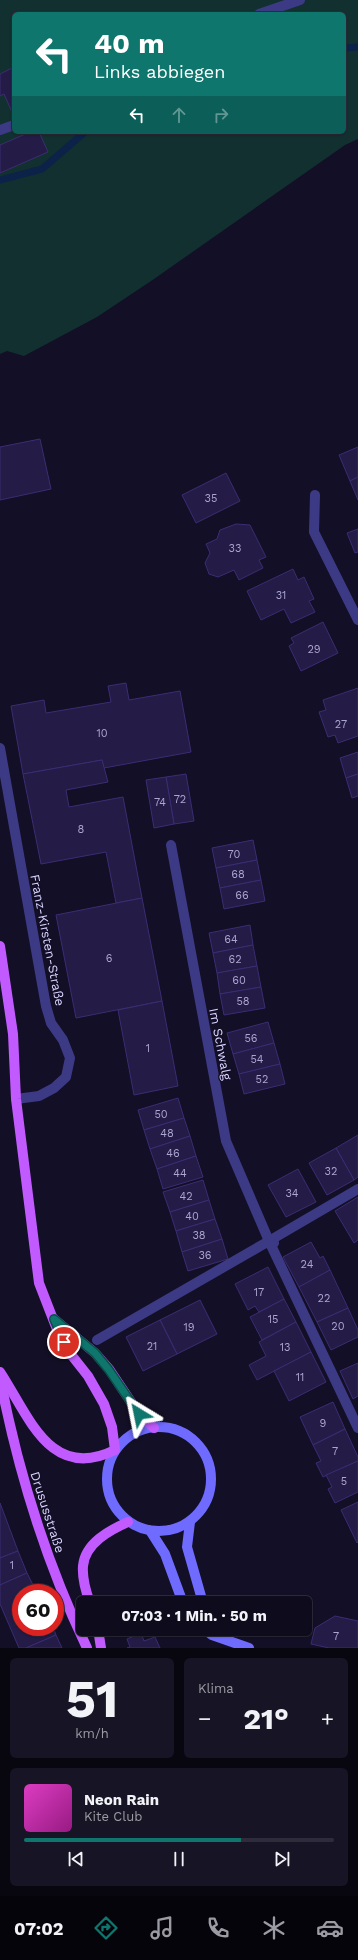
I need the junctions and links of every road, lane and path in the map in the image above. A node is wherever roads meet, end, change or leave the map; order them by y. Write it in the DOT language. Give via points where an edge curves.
graph roads {
  1 [pos="300,0"];
  2 [pos="265,12"];
  3 [pos="12,126"];
  4 [pos="0,130"];
  5 [pos="315,495"];
  6 [pos="358,620"];
  7 [pos="0,748"];
  8 [pos="171,845"];
  9 [pos="0,946"];
  10 [pos="16,1099"];
  11 [pos="358,1189"];
  12 [pos="272,1242"];
  13 [pos="54,1319"];
  14 [pos="97,1340"];
  15 [pos="0,1372"];
  16 [pos="0,1378"];
  17 [pos="154,1428"];
  18 [pos="358,1428"];
  19 [pos="115,1450"];
  20 [pos="128,1522"];
  21 [pos="190,1522"];
  22 [pos="151,1532"];
  23 [pos="88,1596"];
  24 [pos="180,1596"];
  25 [pos="201,1596"];
  26 [pos="99,1636"];
  27 [pos="217,1636"];
  28 [pos="223,1636"];
  29 [pos="227,1640"];
  30 [pos="87,1648"];
  31 [pos="101,1648"];
  32 [pos="249,1648"];
  1 -- 2 [label="street"];
  3 -- 4 [label="street"];
  5 -- 6 [label="street" via="314,532"];
  7 -- 10 [label="street, Franz-Kirsten-Straße" via="46,1006 51,1023 63,1040 70,1058 66,1077 54,1088 39,1096"];
  8 -- 12 [label="street, Im Schwalg" via="226,1141"];
  9 -- 10 [label="main road" via="13,1034"];
  10 -- 13 [label="main road" via="39,1283"];
  11 -- 12 [label="street"];
  12 -- 14 [label="street"];
  12 -- 18 [label="street, Im Schwalg"];
  13 -- 17 [label="main road" via="95,1353 139,1414"];
  13 -- 19 [label="main road" via="69,1352 88,1376 104,1404 112,1427"];
  15 -- 19 [label="main road" via="40,1436 53,1450 70,1457 90,1458"];
  16 -- 30 [label="main road, Drususstraße" via="21,1473 36,1523 54,1573"];
  17 -- 19 [label="main road" via="128,1436"];
  17 -- 21 [label="main road" via="162,1427 180,1432 195,1442 206,1456 211,1474 210,1492 202,1509"];
  19 -- 20 [label="main road" via="108,1464 106,1481 116,1511"];
  20 -- 22 [label="main road"];
  20 -- 23 [label="main road" via="109,1530 97,1540 87,1554 83,1566"];
  21 -- 22 [label="main road" via="175,1529"];
  21 -- 25 [label="main road" via="188,1547"];
  22 -- 24 [label="main road" via="165,1554"];
  26 -- 31 [label="main road"];
  27 -- 29 [label="main road"];
  28 -- 29 [label="main road"];
  29 -- 32 [label="main road"];
}
